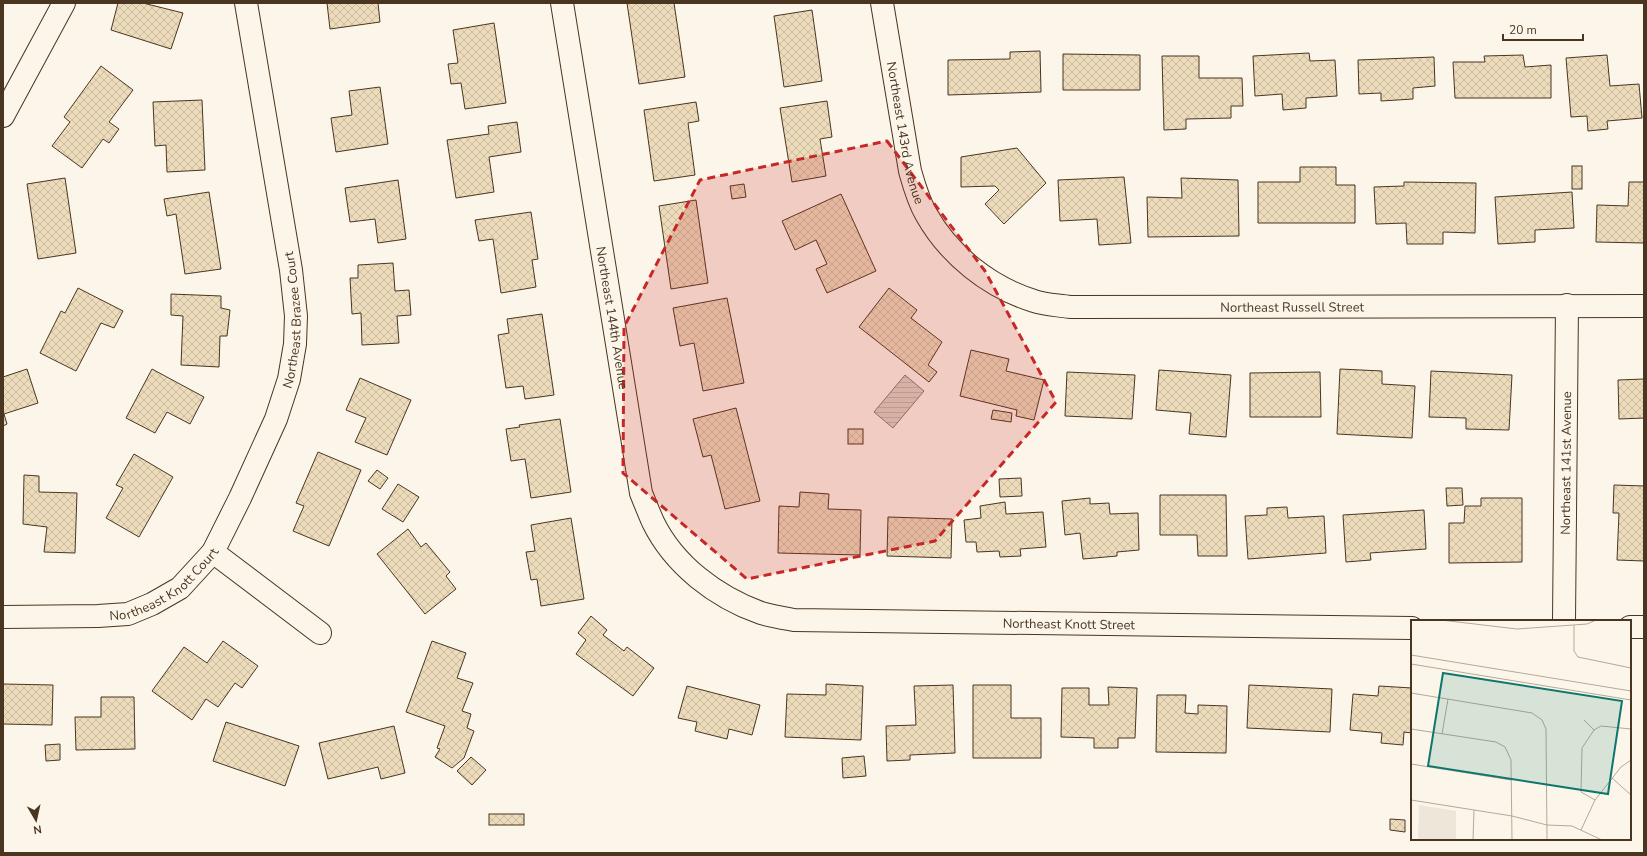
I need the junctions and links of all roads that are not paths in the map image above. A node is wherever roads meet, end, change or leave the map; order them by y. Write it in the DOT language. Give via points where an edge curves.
graph roads {
  1 [pos="64,3"];
  2 [pos="246,3"];
  3 [pos="562,3"];
  4 [pos="882,3"];
  5 [pos="3,116"];
  6 [pos="955,253"];
  7 [pos="1567,305"];
  8 [pos="1644,306"];
  9 [pos="213,552"];
  10 [pos="729,599"];
  11 [pos="3,617"];
  12 [pos="1564,620"];
  13 [pos="1411,628"];
  14 [pos="1631,628"];
  15 [pos="1644,628"];
  16 [pos="320,633"];
  1 -- 5 [label="street"];
  2 -- 9 [label="street, Northeast Brazee Court" via="291,270 296,316 295,344 289,379 276,419"];
  3 -- 10 [label="street, Northeast 144th Avenue" via="641,493 654,523 671,550 692,574"];
  4 -- 6 [label="street, Northeast 143rd Avenue" via="910,171 926,213"];
  6 -- 7 [label="street, Northeast Russell Street" via="980,276 1004,290 1035,302 1070,307"];
  7 -- 8 [label="street, Northeast Russell Street"];
  7 -- 12 [label="street, Northeast 141st Avenue"];
  9 -- 11 [label="street, Northeast Knott Court" via="180,588 128,614"];
  9 -- 16 [label="street, Northeast Knott Court"];
  10 -- 13 [label="street, Northeast Knott Street" via="762,613 794,620"];
  14 -- 15 [label="street"];
}
